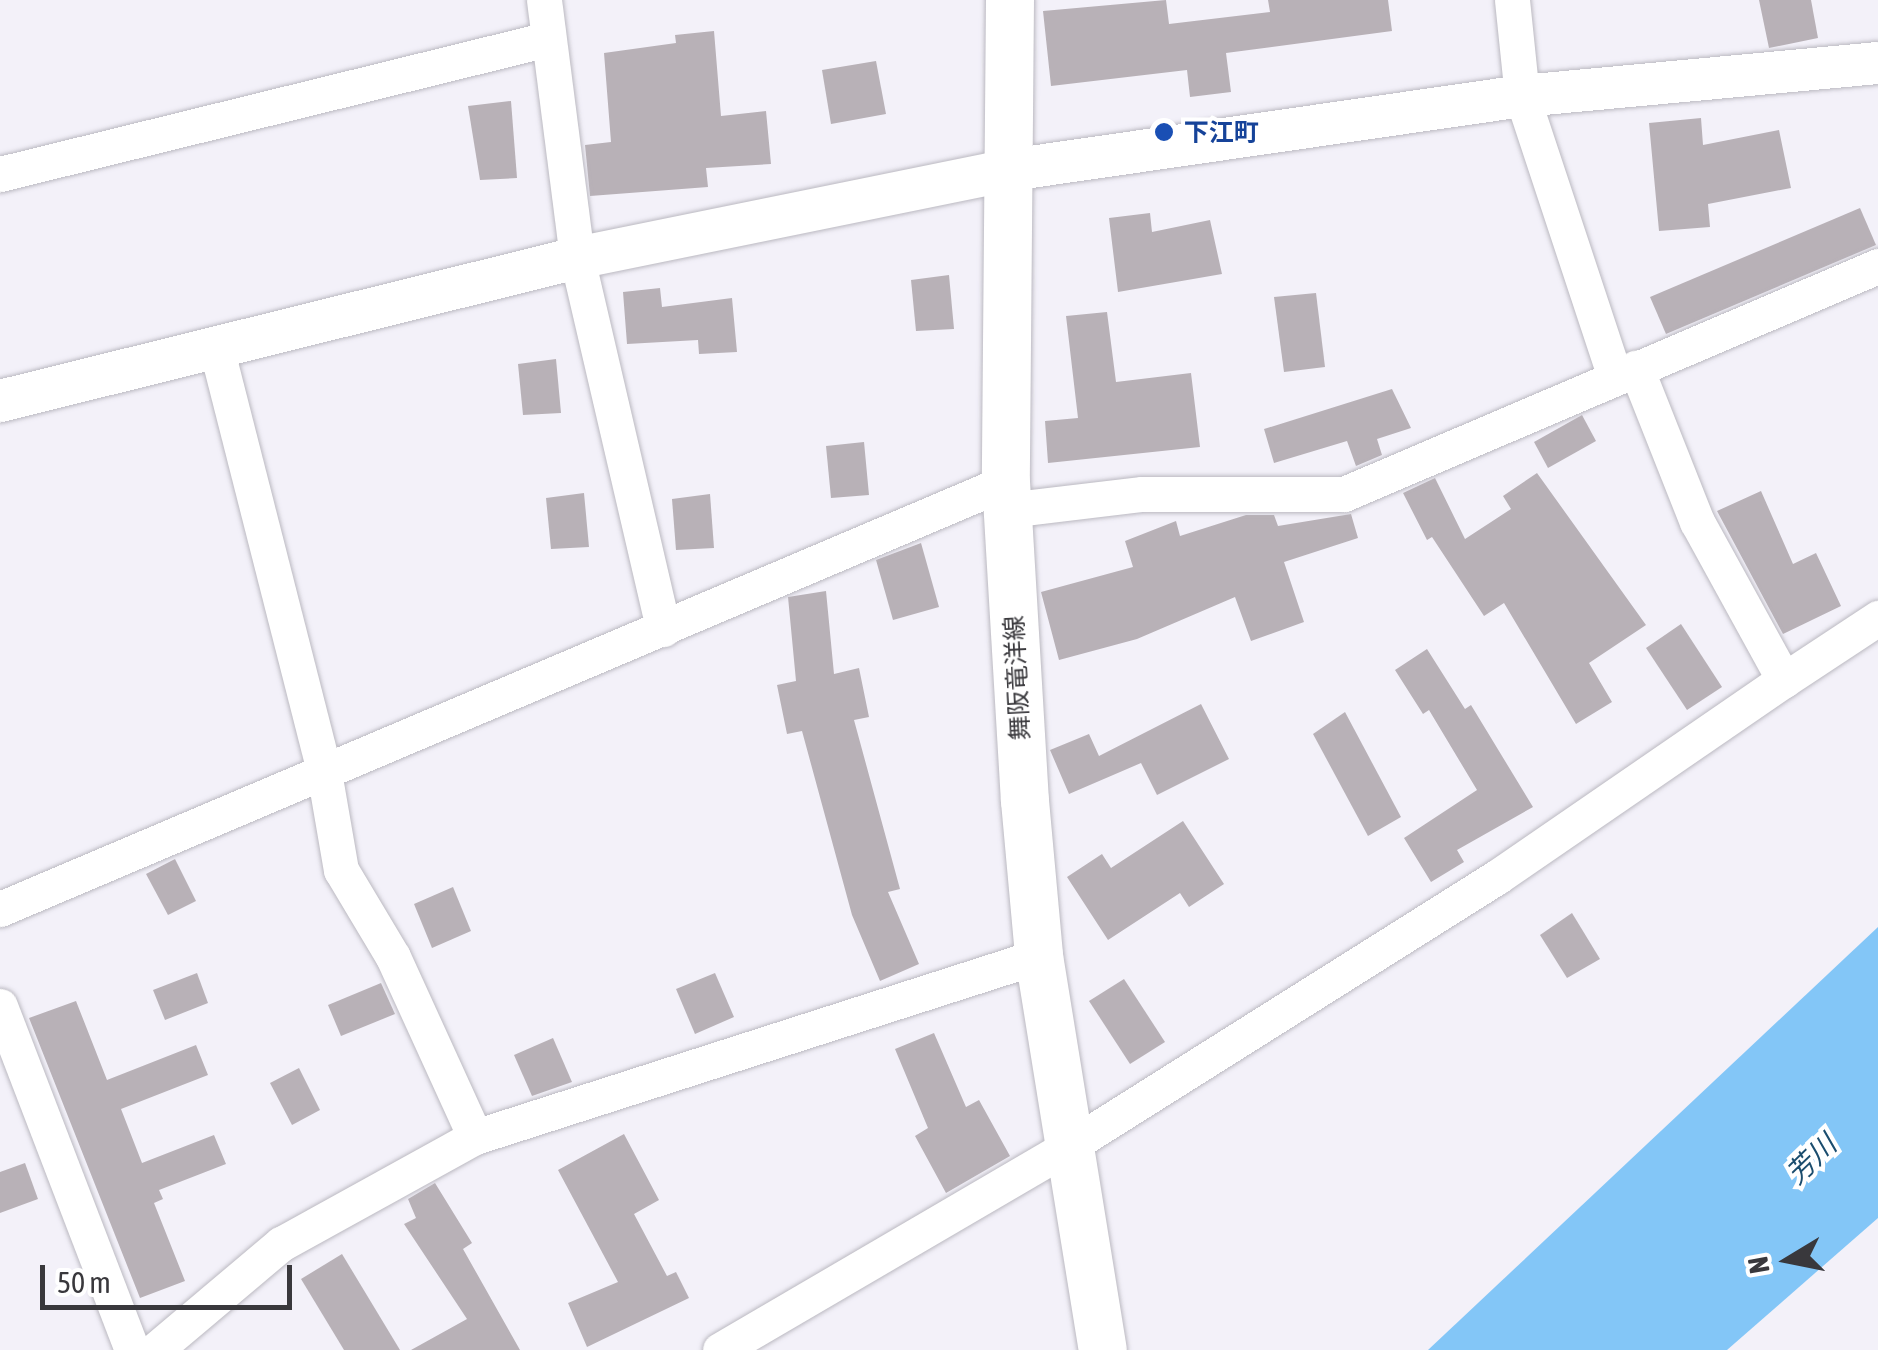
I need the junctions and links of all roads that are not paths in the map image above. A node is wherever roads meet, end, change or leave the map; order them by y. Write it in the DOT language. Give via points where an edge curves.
graph roads {
  1 [pos="544,0"];
  2 [pos="1010,0"];
  3 [pos="1512,0"];
  4 [pos="548,38"];
  5 [pos="1878,62"];
  6 [pos="1522,96"];
  7 [pos="1010,170"];
  8 [pos="0,174"];
  9 [pos="577,258"];
  10 [pos="1878,266"];
  11 [pos="216,347"];
  12 [pos="1625,372"];
  13 [pos="0,401"];
  14 [pos="1007,496"];
  15 [pos="1878,618"];
  16 [pos="663,629"];
  17 [pos="1784,680"];
  18 [pos="323,766"];
  19 [pos="0,909"];
  20 [pos="1039,956"];
  21 [pos="0,1006"];
  22 [pos="475,1138"];
  23 [pos="1068,1147"];
  24 [pos="132,1350"];
  25 [pos="155,1350"];
  26 [pos="720,1350"];
  27 [pos="1103,1350"];
  1 -- 4 [label="street"];
  2 -- 7 [label="main road, 舞阪竜洋線"];
  3 -- 6 [label="street"];
  4 -- 8 [label="street"];
  4 -- 9 [label="street"];
  5 -- 6 [label="street"];
  6 -- 7 [label="street"];
  6 -- 12 [label="street"];
  7 -- 9 [label="street"];
  7 -- 14 [label="main road, 舞阪竜洋線"];
  9 -- 11 [label="street"];
  9 -- 16 [label="street"];
  10 -- 12 [label="street"];
  11 -- 13 [label="street"];
  11 -- 18 [label="street"];
  12 -- 14 [label="street" via="1344,494"];
  12 -- 17 [label="street"];
  14 -- 16 [label="street"];
  14 -- 20 [label="main road, 舞阪竜洋線"];
  15 -- 17 [label="street"];
  16 -- 18 [label="street"];
  17 -- 23 [label="street" via="1497,876"];
  18 -- 19 [label="street"];
  18 -- 22 [label="street" via="341,870 393,957"];
  20 -- 22 [label="street"];
  20 -- 23 [label="main road, 舞阪竜洋線"];
  21 -- 24 [label="street"];
  22 -- 25 [label="street" via="281,1244"];
  23 -- 26 [label="street"];
  23 -- 27 [label="main road, 舞阪竜洋線"];
}
